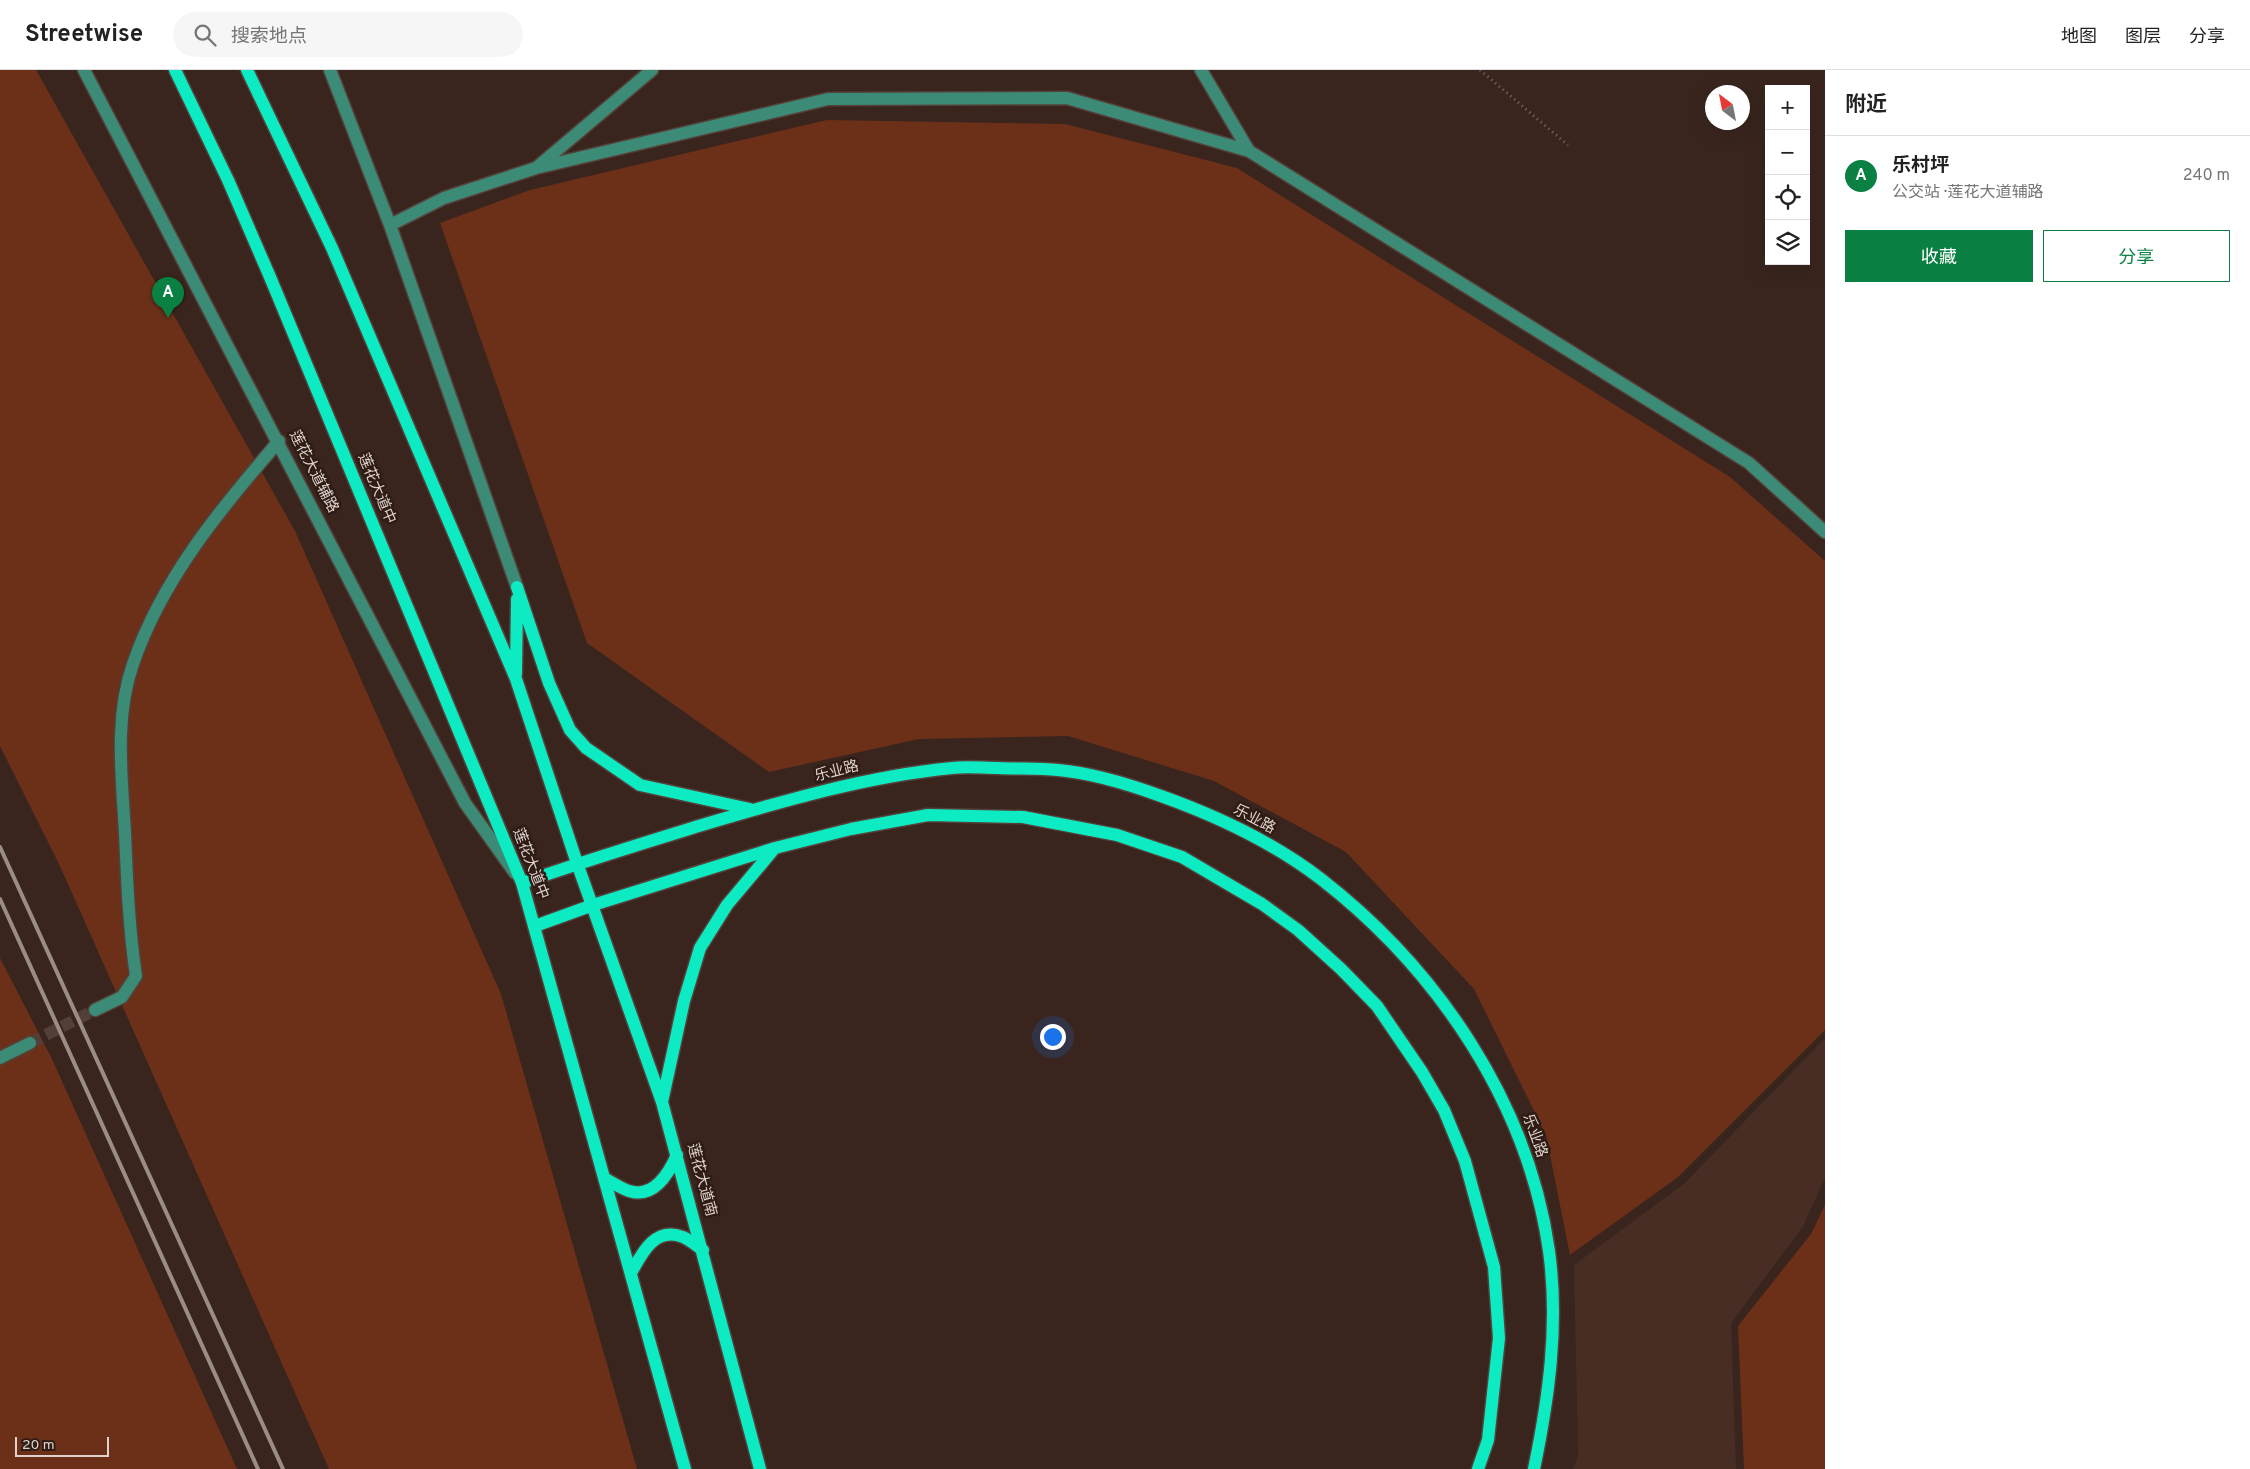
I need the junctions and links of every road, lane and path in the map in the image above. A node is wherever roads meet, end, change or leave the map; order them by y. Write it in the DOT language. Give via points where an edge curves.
graph roads {
  1 [pos="84,70"];
  2 [pos="175,70"];
  3 [pos="247,70"];
  4 [pos="330,70"];
  5 [pos="652,70"];
  6 [pos="1202,70"];
  7 [pos="1480,70"];
  8 [pos="1568,145"];
  9 [pos="1249,151"];
  10 [pos="536,168"];
  11 [pos="390,225"];
  12 [pos="279,441"];
  13 [pos="1825,532"];
  14 [pos="517,588"];
  15 [pos="516,679"];
  16 [pos="753,810"];
  17 [pos="775,848"];
  18 [pos="577,864"];
  19 [pos="522,883"];
  20 [pos="593,905"];
  21 [pos="535,926"];
  22 [pos="95,1010"];
  23 [pos="30,1043"];
  24 [pos="0,1058"];
  25 [pos="662,1102"];
  26 [pos="677,1155"];
  27 [pos="604,1178"];
  28 [pos="702,1250"];
  29 [pos="632,1273"];
  30 [pos="685,1469"];
  31 [pos="760,1469"];
  32 [pos="1478,1469"];
  33 [pos="1534,1469"];
  1 -- 12 [label="street, 莲花大道辅路"];
  2 -- 19 [label="main road, 莲花大道中" via="270,277"];
  3 -- 15 [label="main road" via="336,257"];
  4 -- 11 [label="street"];
  5 -- 10 [label="street"];
  6 -- 9 [label="street"];
  7 -- 8 [label="path"];
  9 -- 10 [label="street" via="1067,98 828,99"];
  9 -- 13 [label="street" via="1749,463"];
  10 -- 11 [label="street" via="444,198"];
  11 -- 14 [label="street"];
  12 -- 19 [label="street, 莲花大道辅路" via="465,803"];
  12 -- 22 [label="street" via="192,548 146,630 132,666 120,741 130,939 136,976 122,997"];
  14 -- 15 [label="main road"];
  14 -- 16 [label="main road" via="549,683 570,730 586,748 640,785"];
  15 -- 18 [label="main road"];
  16 -- 18 [label="main road, 乐业路"];
  16 -- 33 [label="main road, 乐业路" via="863,782 955,767 1060,770 1120,782 1200,810 1284,854 1321,879 1419,972 1473,1046 1523,1145 1549,1251 1552,1292 1552,1368"];
  17 -- 20 [label="main road"];
  17 -- 25 [label="main road" via="727,905 700,948 684,1001"];
  17 -- 32 [label="main road" via="850,829 928,815 1023,817 1117,835 1182,857 1262,904 1298,930 1376,1006 1444,1110 1465,1162 1494,1267 1500,1338 1488,1440"];
  18 -- 19 [label="main road, 乐业路"];
  18 -- 20 [label="main road"];
  19 -- 21 [label="main road, 莲花大道中"];
  20 -- 21 [label="main road"];
  20 -- 25 [label="main road, 莲花大道南"];
  21 -- 27 [label="main road"];
  23 -- 24 [label="street"];
  25 -- 26 [label="main road, 莲花大道南"];
  26 -- 27 [label="main road" via="668,1174 656,1187 641,1192 630,1191"];
  26 -- 28 [label="main road, 莲花大道南"];
  27 -- 29 [label="main road"];
  28 -- 29 [label="main road" via="682,1237 657,1239 645,1247"];
  28 -- 31 [label="main road, 莲花大道南"];
  29 -- 30 [label="main road"];
}
